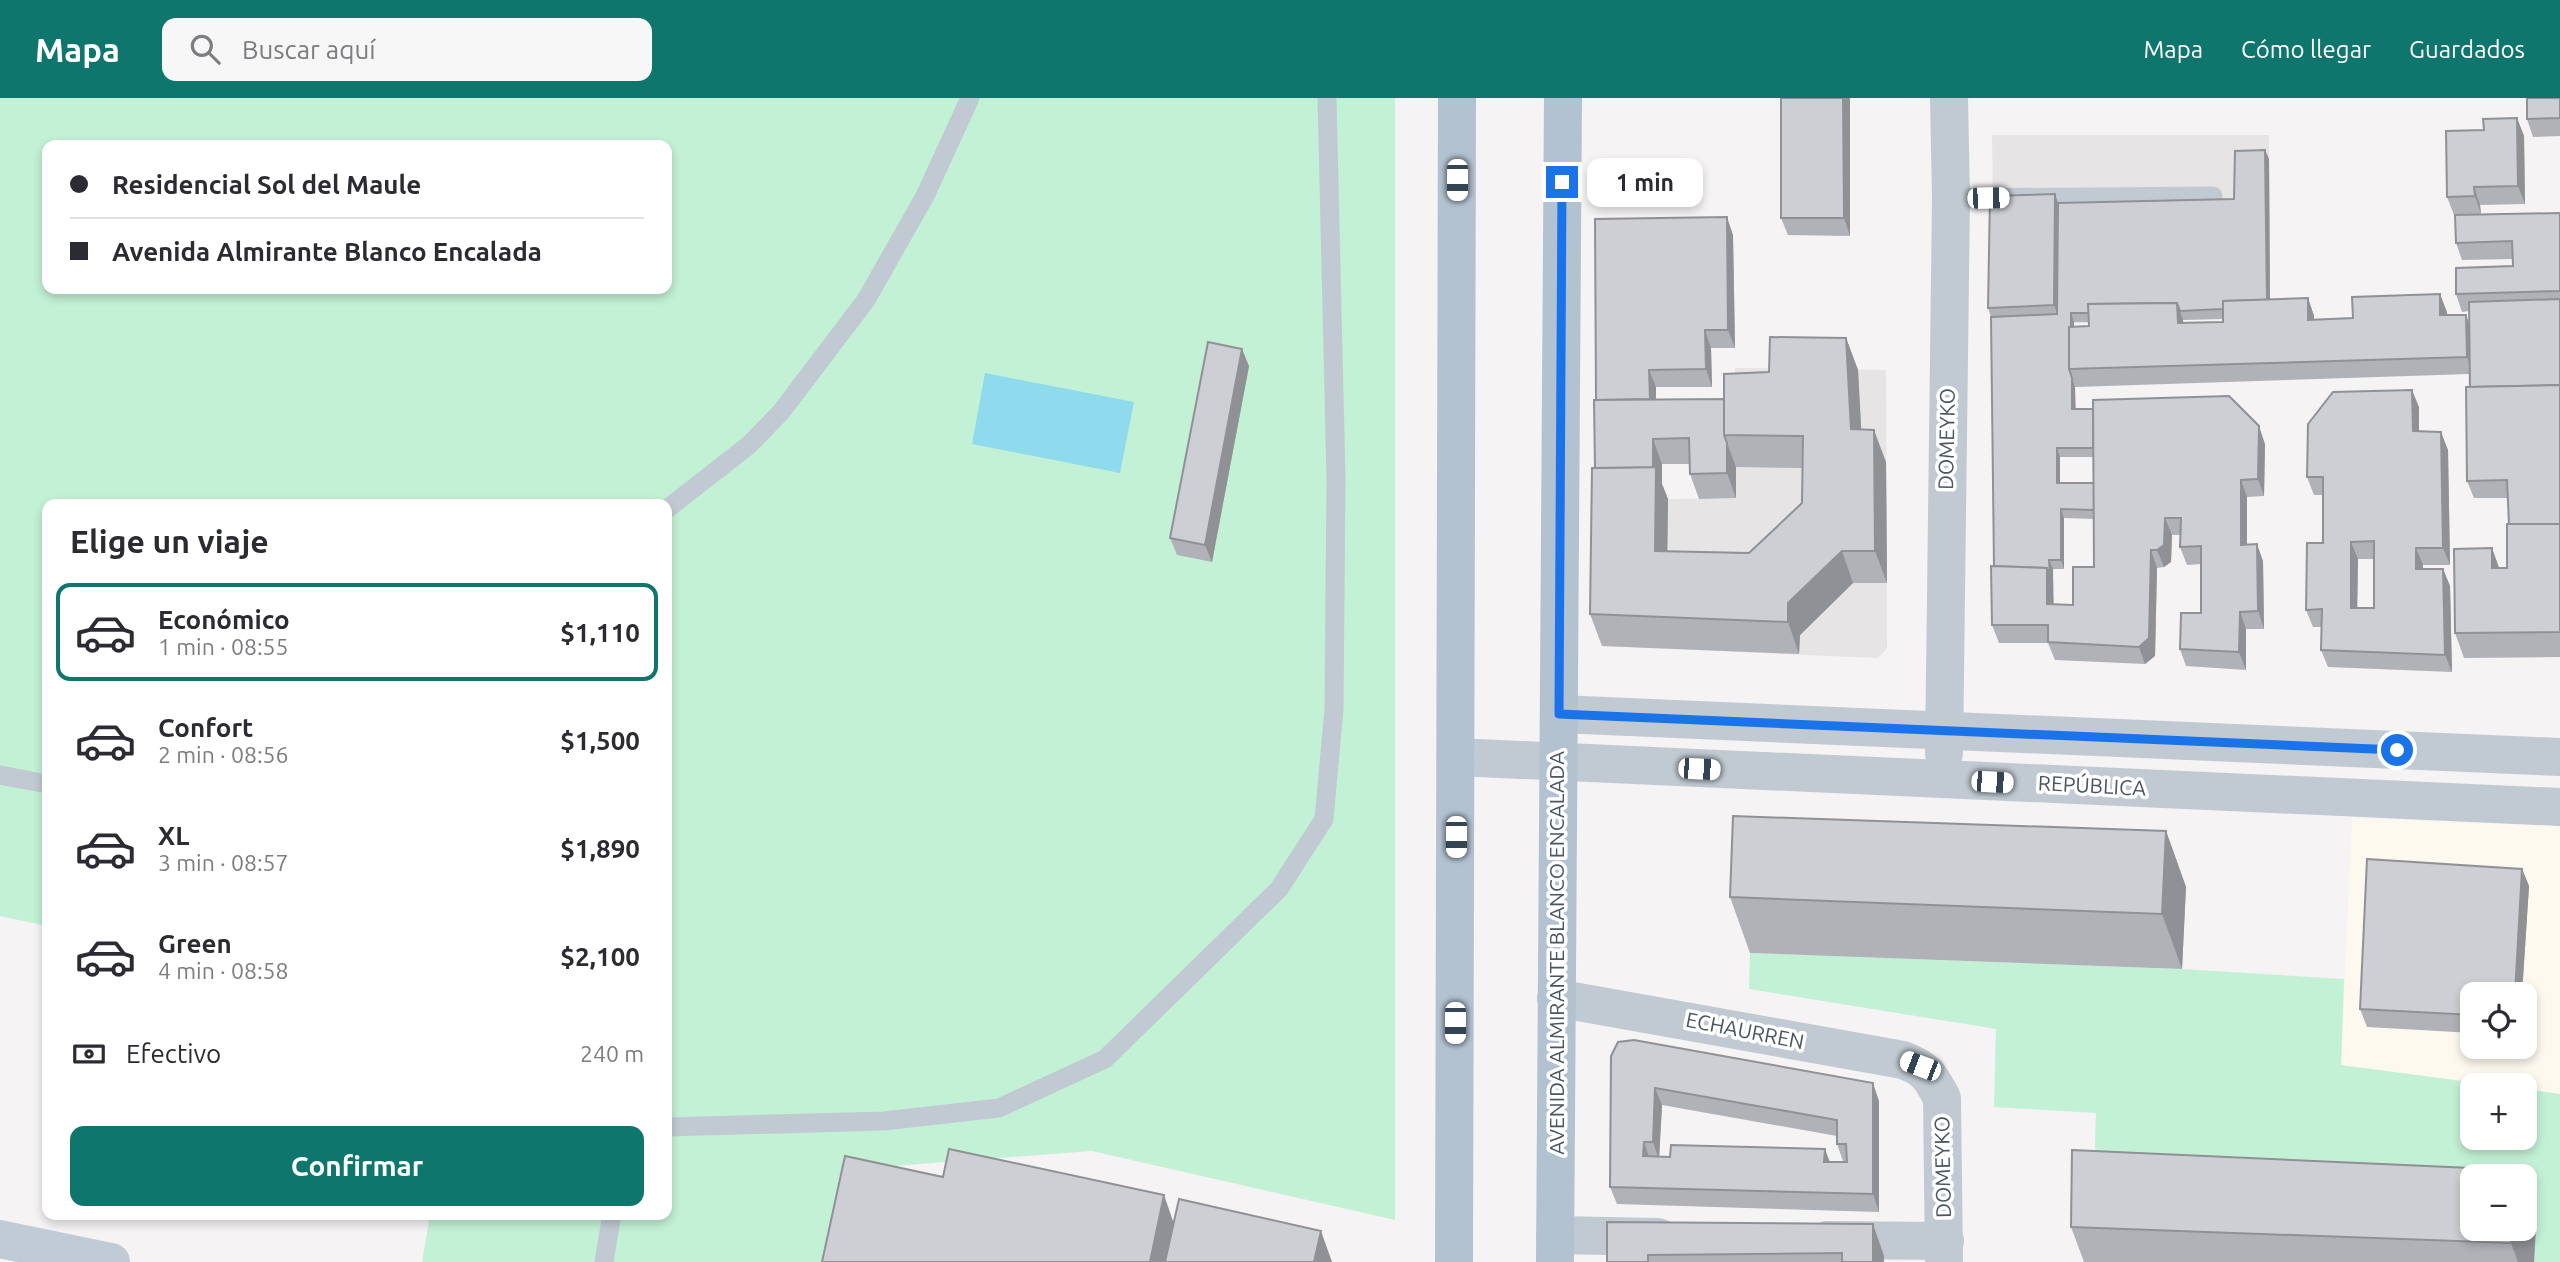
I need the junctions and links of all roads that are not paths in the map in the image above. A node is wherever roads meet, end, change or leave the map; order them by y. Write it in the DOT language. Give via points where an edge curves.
graph roads {
  1 [pos="970,98"];
  2 [pos="1457,98"];
  3 [pos="1563,98"];
  4 [pos="1949,98"];
  5 [pos="1326,99"];
  6 [pos="2213,195"];
  7 [pos="1951,198"];
  8 [pos="672,505"];
  9 [pos="1559,714"];
  10 [pos="1943,730"];
  11 [pos="1456,757"];
  12 [pos="2560,757"];
  13 [pos="1559,763"];
  14 [pos="0,775"];
  15 [pos="1944,780"];
  16 [pos="42,783"];
  17 [pos="2560,807"];
  18 [pos="1556,998"];
  19 [pos="1930,1076"];
  20 [pos="672,1127"];
  21 [pos="611,1220"];
  22 [pos="1698,1238"];
  23 [pos="0,1239"];
  24 [pos="1792,1239"];
  25 [pos="1555,1249"];
  26 [pos="1944,1252"];
  27 [pos="111,1262"];
  28 [pos="604,1262"];
  29 [pos="1454,1262"];
  1 -- 8 [label="lane" via="925,197 858,311 781,412 749,445"];
  2 -- 11 [label="main road"];
  3 -- 9 [label="main road, AVENIDA ALMIRANTE BLANCO ENCALADA"];
  4 -- 7 [label="street, DOMEYKO"];
  5 -- 20 [label="lane" via="1336,479 1334,709 1324,819 1279,889 1105,1059 999,1108 884,1121"];
  6 -- 7 [label="lane"];
  7 -- 10 [label="street, DOMEYKO"];
  9 -- 10 [label="street"];
  9 -- 13 [label="main road, AVENIDA ALMIRANTE BLANCO ENCALADA"];
  10 -- 12 [label="street"];
  10 -- 15 [label="street, DOMEYKO"];
  11 -- 13 [label="street, REPÚBLICA"];
  11 -- 29 [label="main road"];
  13 -- 15 [label="street, REPÚBLICA"];
  13 -- 18 [label="main road, AVENIDA ALMIRANTE BLANCO ENCALADA"];
  14 -- 16 [label="lane"];
  15 -- 17 [label="street, REPÚBLICA"];
  18 -- 19 [label="street, ECHAURREN" via="1903,1060 1920,1066"];
  18 -- 25 [label="main road, AVENIDA ALMIRANTE BLANCO ENCALADA"];
  19 -- 26 [label="street, DOMEYKO" via="1942,1098"];
  21 -- 28 [label="lane"];
  22 -- 25 [label="street"];
  23 -- 27 [label="main road"];
  24 -- 26 [label="street"];
}
